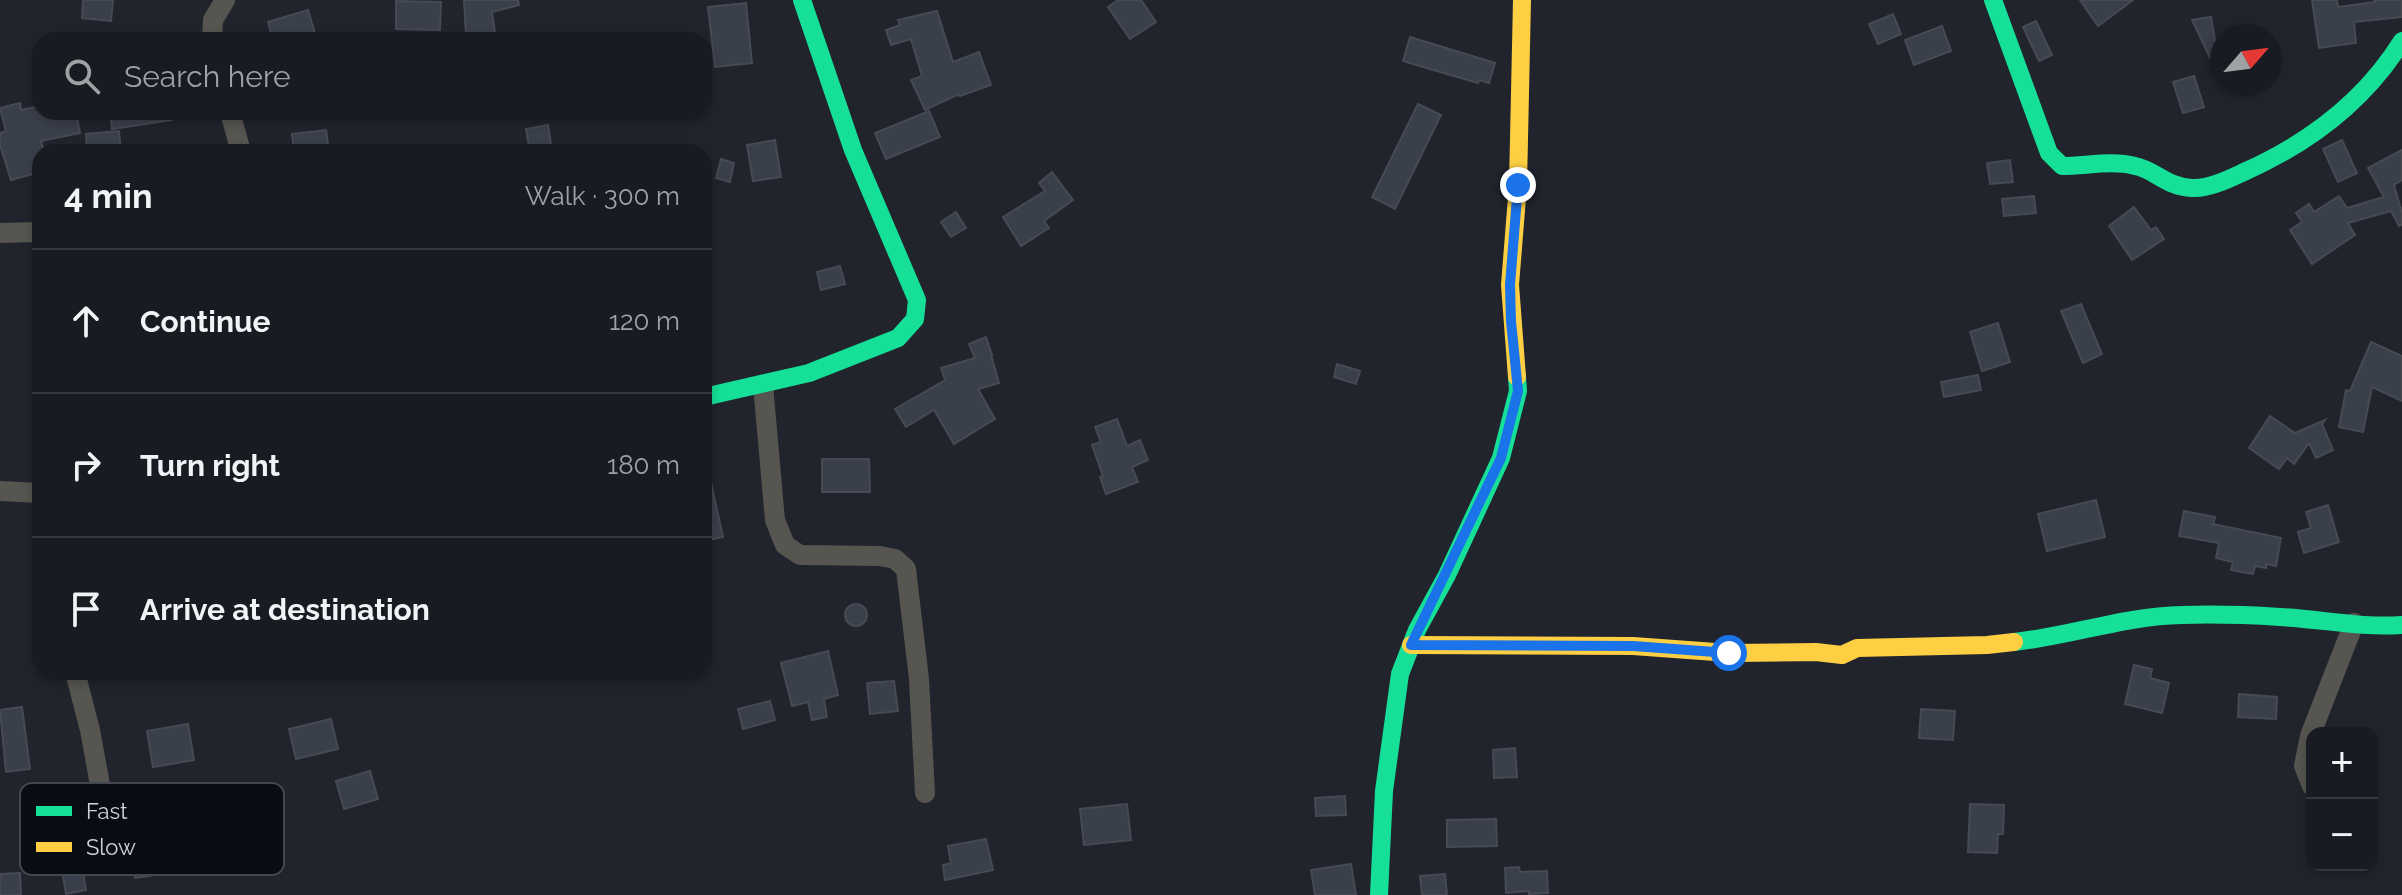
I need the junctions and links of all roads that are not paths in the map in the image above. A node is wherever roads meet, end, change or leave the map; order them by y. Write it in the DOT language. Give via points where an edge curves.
graph roads {
  1 [pos="225,0"];
  2 [pos="802,0"];
  3 [pos="1522,0"];
  4 [pos="1993,0"];
  5 [pos="212,32"];
  6 [pos="2402,41"];
  7 [pos="232,120"];
  8 [pos="239,144"];
  9 [pos="32,232"];
  10 [pos="0,233"];
  11 [pos="763,385"];
  12 [pos="712,395"];
  13 [pos="0,491"];
  14 [pos="32,493"];
  15 [pos="2354,623"];
  16 [pos="2402,625"];
  17 [pos="1411,645"];
  18 [pos="77,680"];
  19 [pos="2314,727"];
  20 [pos="100,783"];
  21 [pos="925,793"];
  22 [pos="1379,895"];
  1 -- 5 [label="street"];
  2 -- 11 [label="street" via="853,150 917,300 915,319 898,338"];
  3 -- 17 [label="street" via="1510,285 1518,391 1501,458"];
  4 -- 6 [label="street" via="2049,153 2062,166 2142,167 2162,180 2192,188 2272,161 2333,119 2368,89"];
  7 -- 8 [label="street"];
  9 -- 10 [label="street"];
  11 -- 12 [label="street"];
  11 -- 21 [label="street" via="775,520 785,545 800,555 880,556 895,559 906,569"];
  13 -- 14 [label="street"];
  15 -- 16 [label="street"];
  15 -- 17 [label="street" via="2181,615 2118,621 2044,639 1857,648 1842,655 1633,646"];
  15 -- 19 [label="street"];
  17 -- 22 [label="street" via="1400,674 1384,791"];
  18 -- 20 [label="street"];
}
